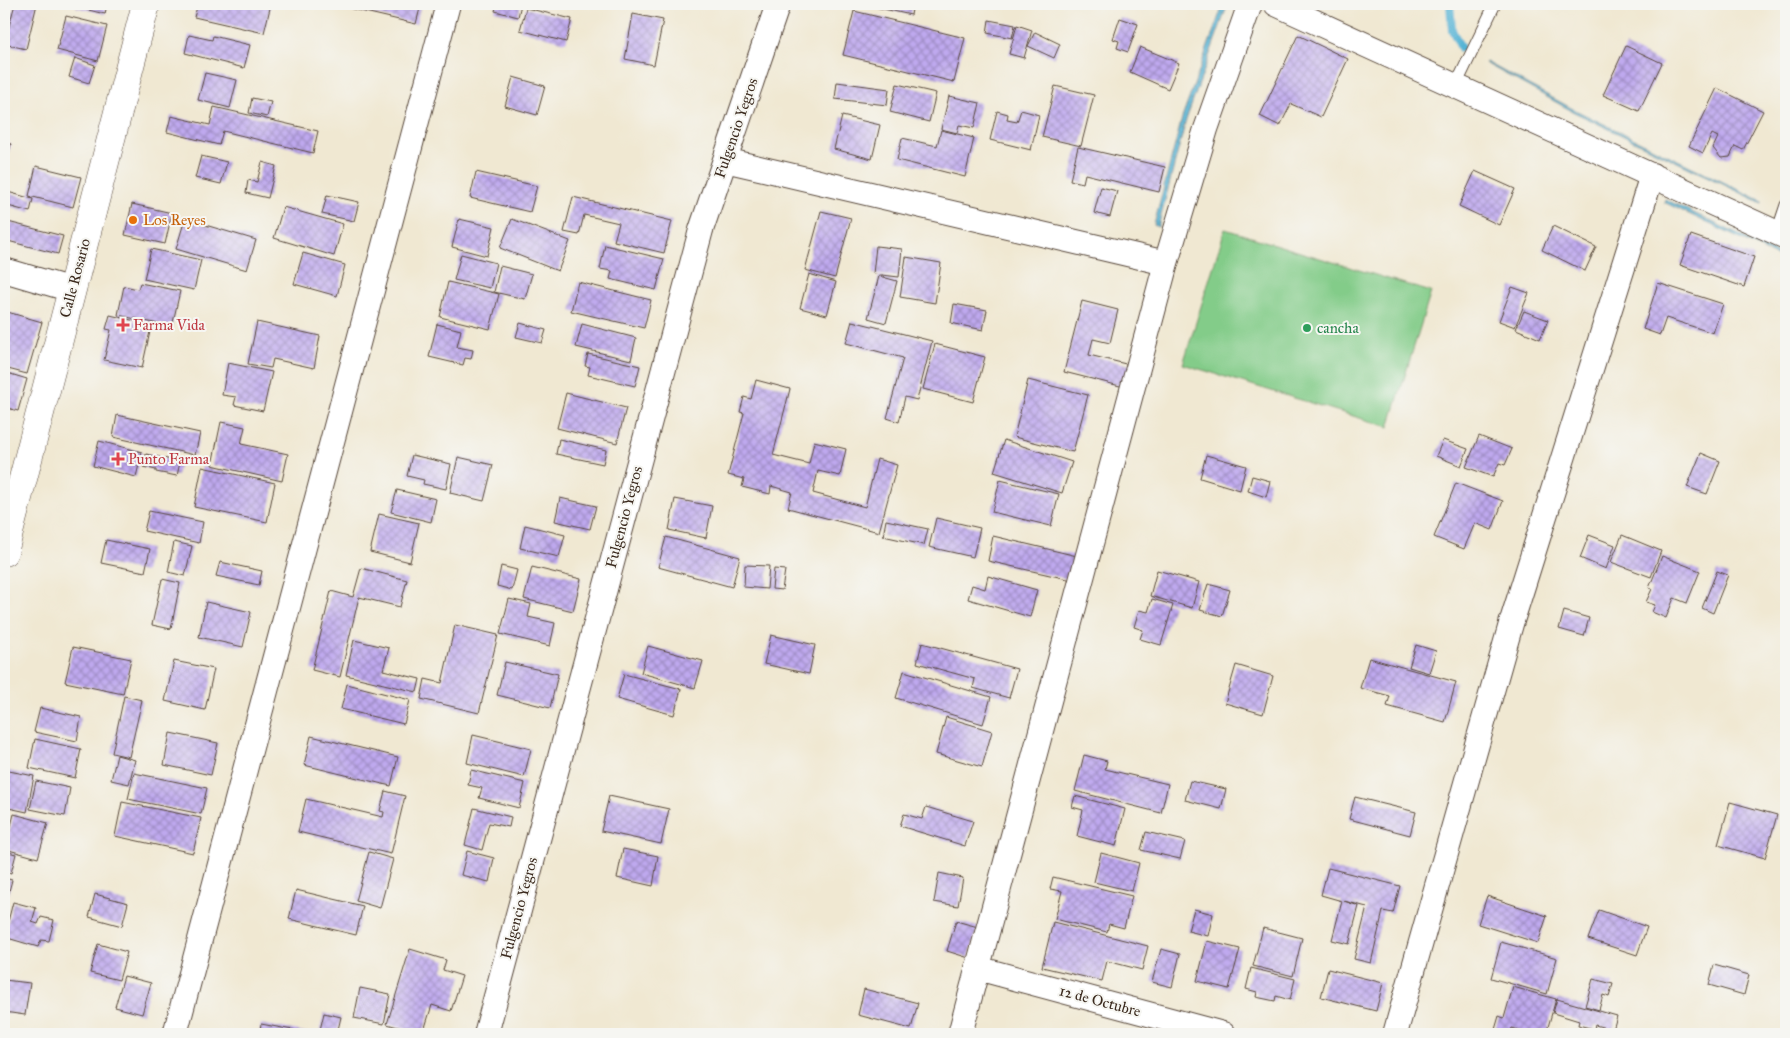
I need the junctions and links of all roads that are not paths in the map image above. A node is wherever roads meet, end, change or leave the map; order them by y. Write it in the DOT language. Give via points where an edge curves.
graph roads {
  1 [pos="146,4"];
  2 [pos="448,4"];
  3 [pos="778,4"];
  4 [pos="1250,4"];
  5 [pos="1276,4"];
  6 [pos="1496,4"];
  7 [pos="1456,85"];
  8 [pos="725,160"];
  9 [pos="1652,175"];
  10 [pos="1786,205"];
  11 [pos="1782,234"];
  12 [pos="1166,263"];
  13 [pos="4,270"];
  14 [pos="72,290"];
  15 [pos="4,552"];
  16 [pos="977,968"];
  17 [pos="175,1034"];
  18 [pos="486,1034"];
  19 [pos="960,1034"];
  20 [pos="1223,1034"];
  21 [pos="1394,1034"];
  1 -- 14 [label="main road, Calle Rosario"];
  2 -- 17 [label="street"];
  3 -- 8 [label="street, Fulgencio Yegros"];
  4 -- 12 [label="street" via="1206,129"];
  5 -- 7 [label="street"];
  6 -- 7 [label="lane"];
  7 -- 9 [label="street"];
  8 -- 12 [label="street"];
  8 -- 18 [label="street, Fulgencio Yegros" via="701,230"];
  9 -- 11 [label="street"];
  9 -- 21 [label="street" via="1511,624"];
  10 -- 11 [label="lane"];
  12 -- 16 [label="street"];
  13 -- 14 [label="street"];
  14 -- 15 [label="main road, Calle Rosario"];
  16 -- 19 [label="street"];
  16 -- 20 [label="street, 12 de Octubre"];
}
